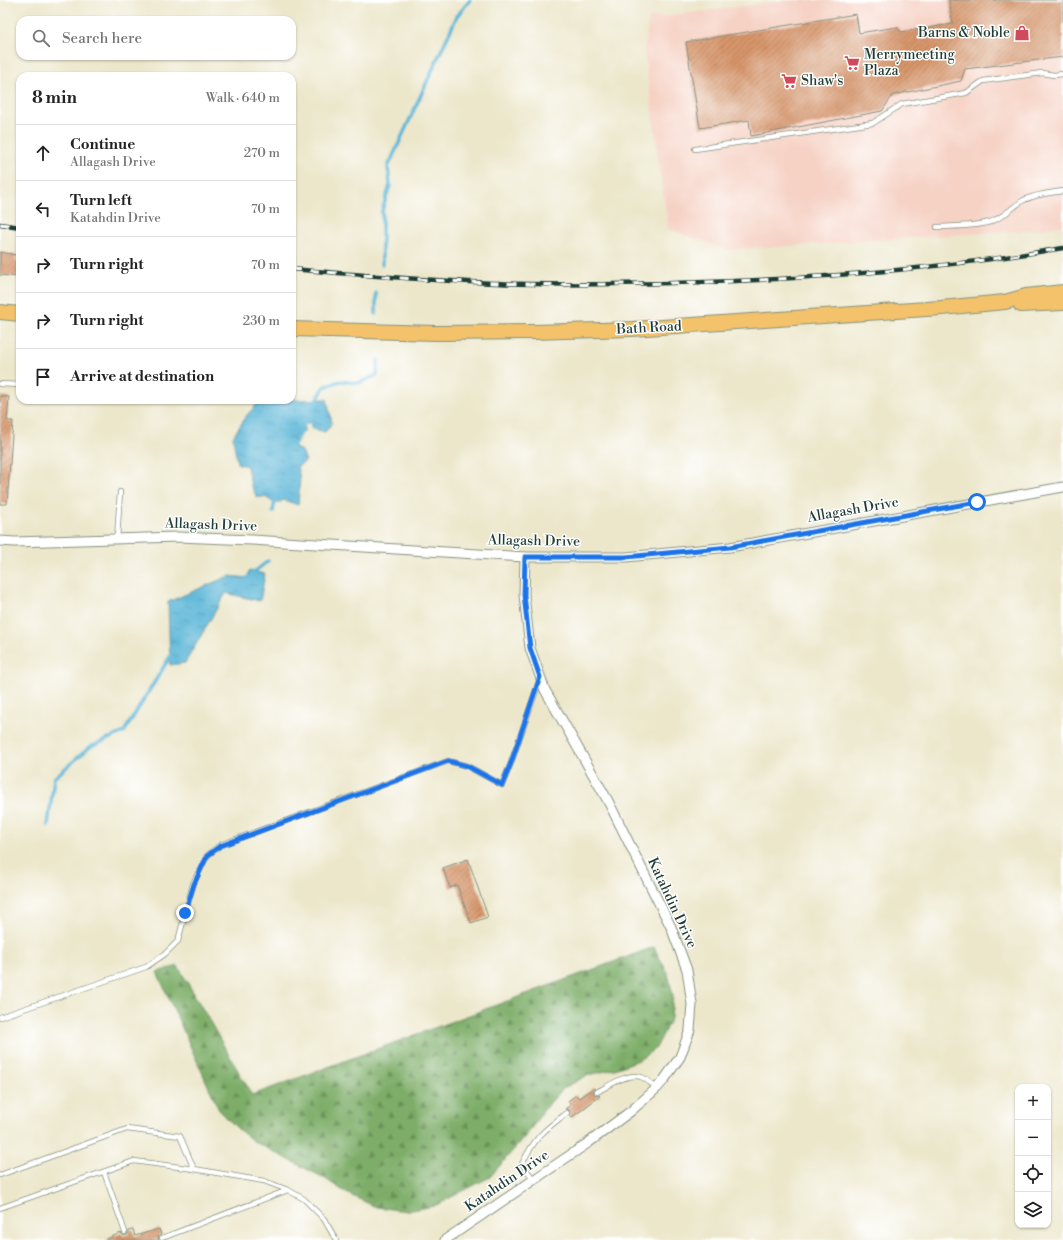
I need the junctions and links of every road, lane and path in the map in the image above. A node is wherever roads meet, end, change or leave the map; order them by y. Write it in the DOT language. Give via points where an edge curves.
graph roads {
  1 [pos="1063,74"];
  2 [pos="695,149"];
  3 [pos="1063,191"];
  4 [pos="937,227"];
  5 [pos="1063,292"];
  6 [pos="1005,302"];
  7 [pos="1063,303"];
  8 [pos="0,312"];
  9 [pos="16,314"];
  10 [pos="296,329"];
  11 [pos="0,384"];
  12 [pos="16,385"];
  13 [pos="1063,487"];
  14 [pos="120,492"];
  15 [pos="117,539"];
  16 [pos="0,541"];
  17 [pos="525,557"];
  18 [pos="540,677"];
  19 [pos="0,1017"];
  20 [pos="657,1088"];
  21 [pos="597,1092"];
  22 [pos="567,1113"];
  23 [pos="194,1169"];
  24 [pos="104,1172"];
  25 [pos="0,1175"];
  26 [pos="534,1180"];
  27 [pos="288,1190"];
  28 [pos="0,1208"];
  29 [pos="125,1232"];
  30 [pos="162,1238"];
  31 [pos="336,1240"];
  32 [pos="445,1240"];
  1 -- 2 [label="lane" via="1042,73 983,81 966,93 902,104 873,123"];
  3 -- 4 [label="lane" via="1025,199 1003,216 990,222"];
  5 -- 6 [label="main road, Bath Road" via="1026,296"];
  6 -- 7 [label="main road, Bath Road" via="1013,306"];
  6 -- 10 [label="main road, Bath Road" via="624,329 436,333"];
  8 -- 9 [label="main road"];
  11 -- 12 [label="lane"];
  13 -- 17 [label="street, Allagash Drive" via="730,547 626,557"];
  14 -- 15 [label="lane"];
  15 -- 16 [label="street, Allagash Drive"];
  15 -- 17 [label="street, Allagash Drive" via="178,537 252,540"];
  17 -- 18 [label="street, Katahdin Drive" via="524,595 530,648"];
  18 -- 19 [label="lane" via="502,785 467,766 448,761 220,846 207,856 199,871 178,941 166,954 146,967"];
  18 -- 20 [label="street, Katahdin Drive" via="544,690 608,801 671,927 687,970 692,1004 690,1030 680,1057"];
  20 -- 21 [label="lane" via="638,1076 620,1079"];
  20 -- 26 [label="street, Katahdin Drive" via="631,1111"];
  22 -- 26 [label="lane" via="541,1134 522,1164"];
  23 -- 24 [label="lane" via="134,1161"];
  23 -- 25 [label="lane" via="180,1136 127,1129"];
  23 -- 27 [label="lane" via="264,1181"];
  24 -- 28 [label="lane"];
  24 -- 29 [label="lane"];
  26 -- 32 [label="street, Katahdin Drive"];
  27 -- 30 [label="lane"];
  27 -- 31 [label="lane" via="304,1199 324,1219"];
}
